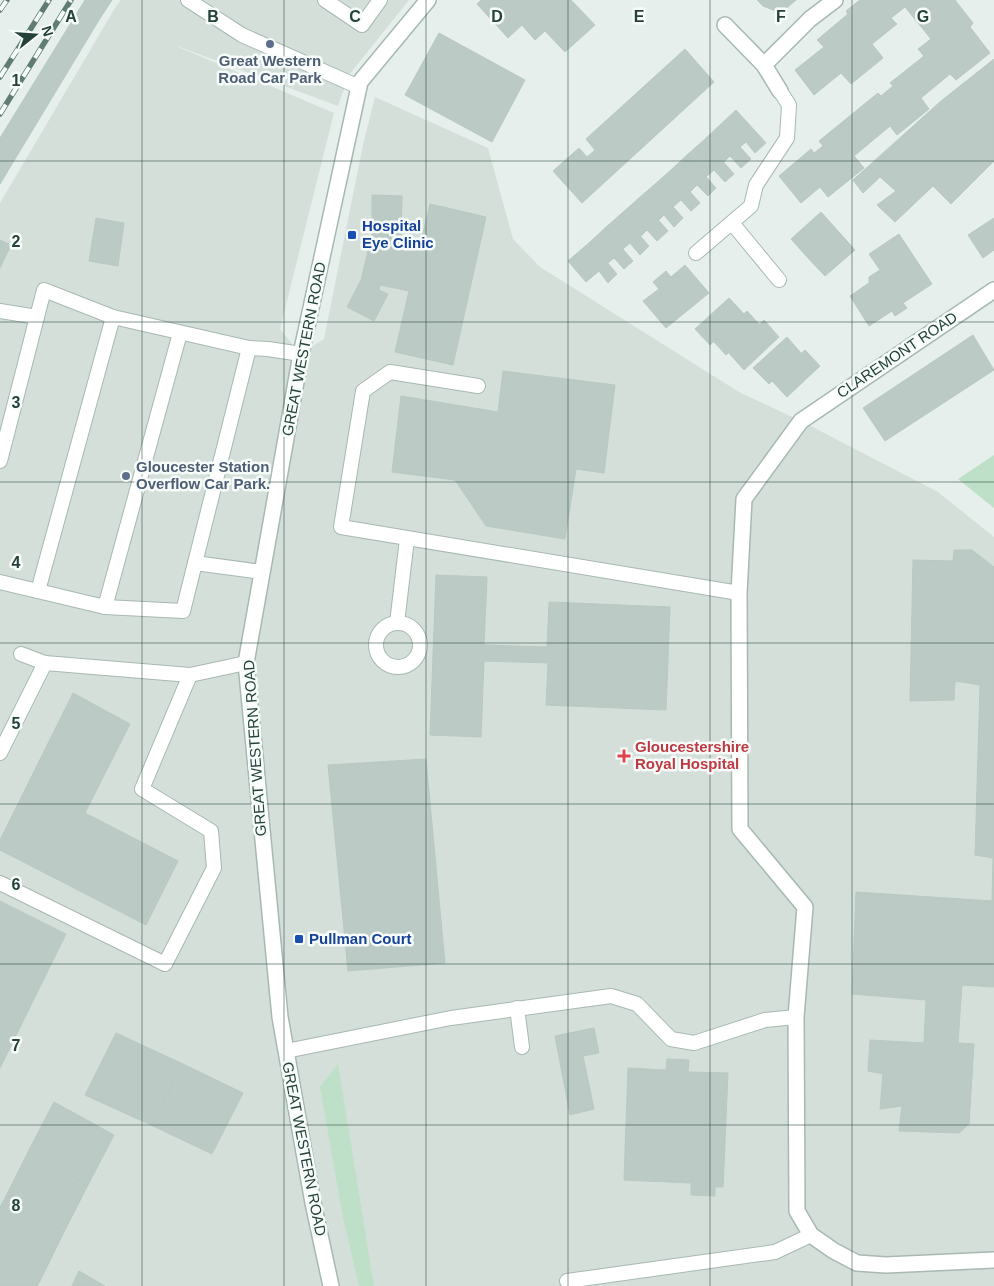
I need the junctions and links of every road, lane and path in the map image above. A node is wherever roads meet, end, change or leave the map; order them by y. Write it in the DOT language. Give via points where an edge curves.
graph roads {
  1 [pos="188,0"];
  2 [pos="325,0"];
  3 [pos="380,0"];
  4 [pos="428,0"];
  5 [pos="835,0"];
  6 [pos="725,25"];
  7 [pos="764,65"];
  8 [pos="359,87"];
  9 [pos="780,91"];
  10 [pos="732,223"];
  11 [pos="696,253"];
  12 [pos="779,280"];
  13 [pos="994,290"];
  14 [pos="0,311"];
  15 [pos="37,317"];
  16 [pos="112,317"];
  17 [pos="180,333"];
  18 [pos="249,348"];
  19 [pos="301,354"];
  20 [pos="478,386"];
  21 [pos="0,460"];
  22 [pos="407,538"];
  23 [pos="195,563"];
  24 [pos="262,572"];
  25 [pos="0,582"];
  26 [pos="38,591"];
  27 [pos="739,593"];
  28 [pos="105,607"];
  29 [pos="396,623"];
  30 [pos="21,654"];
  31 [pos="45,663"];
  32 [pos="246,663"];
  33 [pos="190,675"];
  34 [pos="0,753"];
  35 [pos="0,883"];
  36 [pos="517,1008"];
  37 [pos="796,1017"];
  38 [pos="522,1048"];
  39 [pos="286,1051"];
  40 [pos="811,1234"];
  41 [pos="994,1260"];
  42 [pos="567,1282"];
  43 [pos="331,1286"];
  1 -- 8 [label="lane" via="242,35"];
  2 -- 3 [label="lane" via="362,25"];
  4 -- 8 [label="street, GREAT WESTERN ROAD"];
  5 -- 7 [label="street" via="810,19"];
  6 -- 7 [label="street"];
  7 -- 9 [label="street"];
  8 -- 19 [label="street, GREAT WESTERN ROAD"];
  9 -- 10 [label="lane" via="789,105 787,138 756,185 751,206"];
  10 -- 11 [label="lane"];
  10 -- 12 [label="lane"];
  13 -- 27 [label="street, CLAREMONT ROAD" via="801,421 744,499"];
  14 -- 15 [label="lane"];
  15 -- 16 [label="lane" via="44,290"];
  15 -- 21 [label="lane"];
  16 -- 17 [label="lane"];
  16 -- 26 [label="lane"];
  17 -- 18 [label="lane"];
  17 -- 28 [label="lane"];
  18 -- 19 [label="lane"];
  18 -- 23 [label="lane"];
  19 -- 24 [label="street, GREAT WESTERN ROAD"];
  20 -- 22 [label="lane" via="390,372 363,390 341,527"];
  22 -- 27 [label="lane"];
  22 -- 29 [label="lane"];
  23 -- 24 [label="lane"];
  23 -- 28 [label="lane" via="183,611"];
  24 -- 32 [label="street, GREAT WESTERN ROAD"];
  25 -- 26 [label="lane"];
  26 -- 28 [label="lane"];
  27 -- 37 [label="street, CLAREMONT ROAD" via="740,829 805,908"];
  30 -- 31 [label="lane"];
  31 -- 33 [label="lane"];
  31 -- 34 [label="lane"];
  32 -- 33 [label="lane"];
  32 -- 39 [label="street, GREAT WESTERN ROAD"];
  33 -- 35 [label="lane" via="142,789 211,831 214,868 165,964"];
  36 -- 37 [label="lane" via="611,996 637,1004 671,1039 694,1043 765,1020"];
  36 -- 38 [label="lane"];
  36 -- 39 [label="lane"];
  37 -- 40 [label="street, CLAREMONT ROAD" via="797,1211"];
  39 -- 43 [label="street, GREAT WESTERN ROAD"];
  40 -- 41 [label="street" via="858,1263 886,1265"];
  40 -- 42 [label="lane" via="775,1252"];
}
